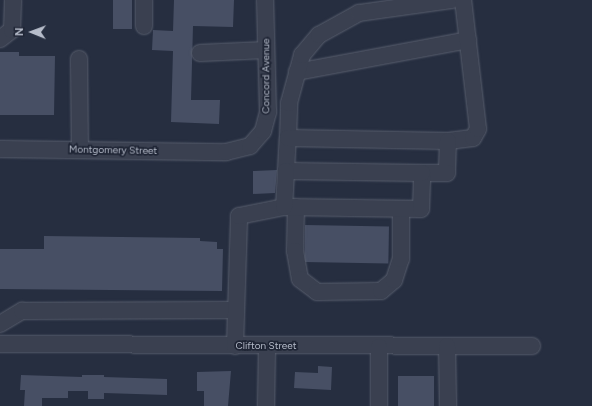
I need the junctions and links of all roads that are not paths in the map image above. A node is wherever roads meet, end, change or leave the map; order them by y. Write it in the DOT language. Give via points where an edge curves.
graph roads {
  1 [pos="13,0"];
  2 [pos="144,0"];
  3 [pos="265,0"];
  4 [pos="452,0"];
  5 [pos="463,0"];
  6 [pos="144,26"];
  7 [pos="0,39"];
  8 [pos="468,40"];
  9 [pos="266,50"];
  10 [pos="200,53"];
  11 [pos="80,59"];
  12 [pos="297,72"];
  13 [pos="288,138"];
  14 [pos="448,141"];
  15 [pos="0,149"];
  16 [pos="80,150"];
  17 [pos="226,152"];
  18 [pos="286,171"];
  19 [pos="422,173"];
  20 [pos="290,207"];
  21 [pos="401,209"];
  22 [pos="236,310"];
  23 [pos="2,323"];
  24 [pos="1,344"];
  25 [pos="235,346"];
  26 [pos="447,346"];
  27 [pos="532,346"];
  28 [pos="267,347"];
  29 [pos="379,347"];
  30 [pos="266,406"];
  31 [pos="379,406"];
  32 [pos="448,406"];
  1 -- 7 [label="street" via="12,30"];
  2 -- 6 [label="street"];
  3 -- 9 [label="street, Concord Avenue"];
  4 -- 12 [label="street" via="360,12 319,35 310,43 304,50"];
  5 -- 8 [label="street"];
  8 -- 12 [label="street"];
  8 -- 14 [label="street" via="477,134 468,140"];
  9 -- 10 [label="street"];
  9 -- 17 [label="street, Concord Avenue" via="268,112 263,132 250,146"];
  11 -- 16 [label="street"];
  12 -- 13 [label="street" via="290,103"];
  13 -- 14 [label="street"];
  13 -- 18 [label="street"];
  14 -- 19 [label="street" via="447,173"];
  15 -- 16 [label="street, Montgomery Street"];
  16 -- 17 [label="street, Montgomery Street"];
  18 -- 19 [label="street"];
  18 -- 20 [label="street"];
  19 -- 21 [label="street" via="421,209"];
  20 -- 21 [label="street"];
  20 -- 21 [label="street" via="294,251 300,279 317,292 381,291 394,280 400,259"];
  20 -- 22 [label="street" via="239,216"];
  22 -- 23 [label="street" via="22,311"];
  22 -- 25 [label="street"];
  23 -- 24 [label="street"];
  24 -- 25 [label="street, Clifton Street"];
  25 -- 28 [label="street, Clifton Street"];
  26 -- 27 [label="street, Clifton Street"];
  26 -- 29 [label="street, Clifton Street"];
  26 -- 32 [label="street"];
  28 -- 29 [label="street, Clifton Street"];
  28 -- 30 [label="street"];
  29 -- 31 [label="street"];
}
